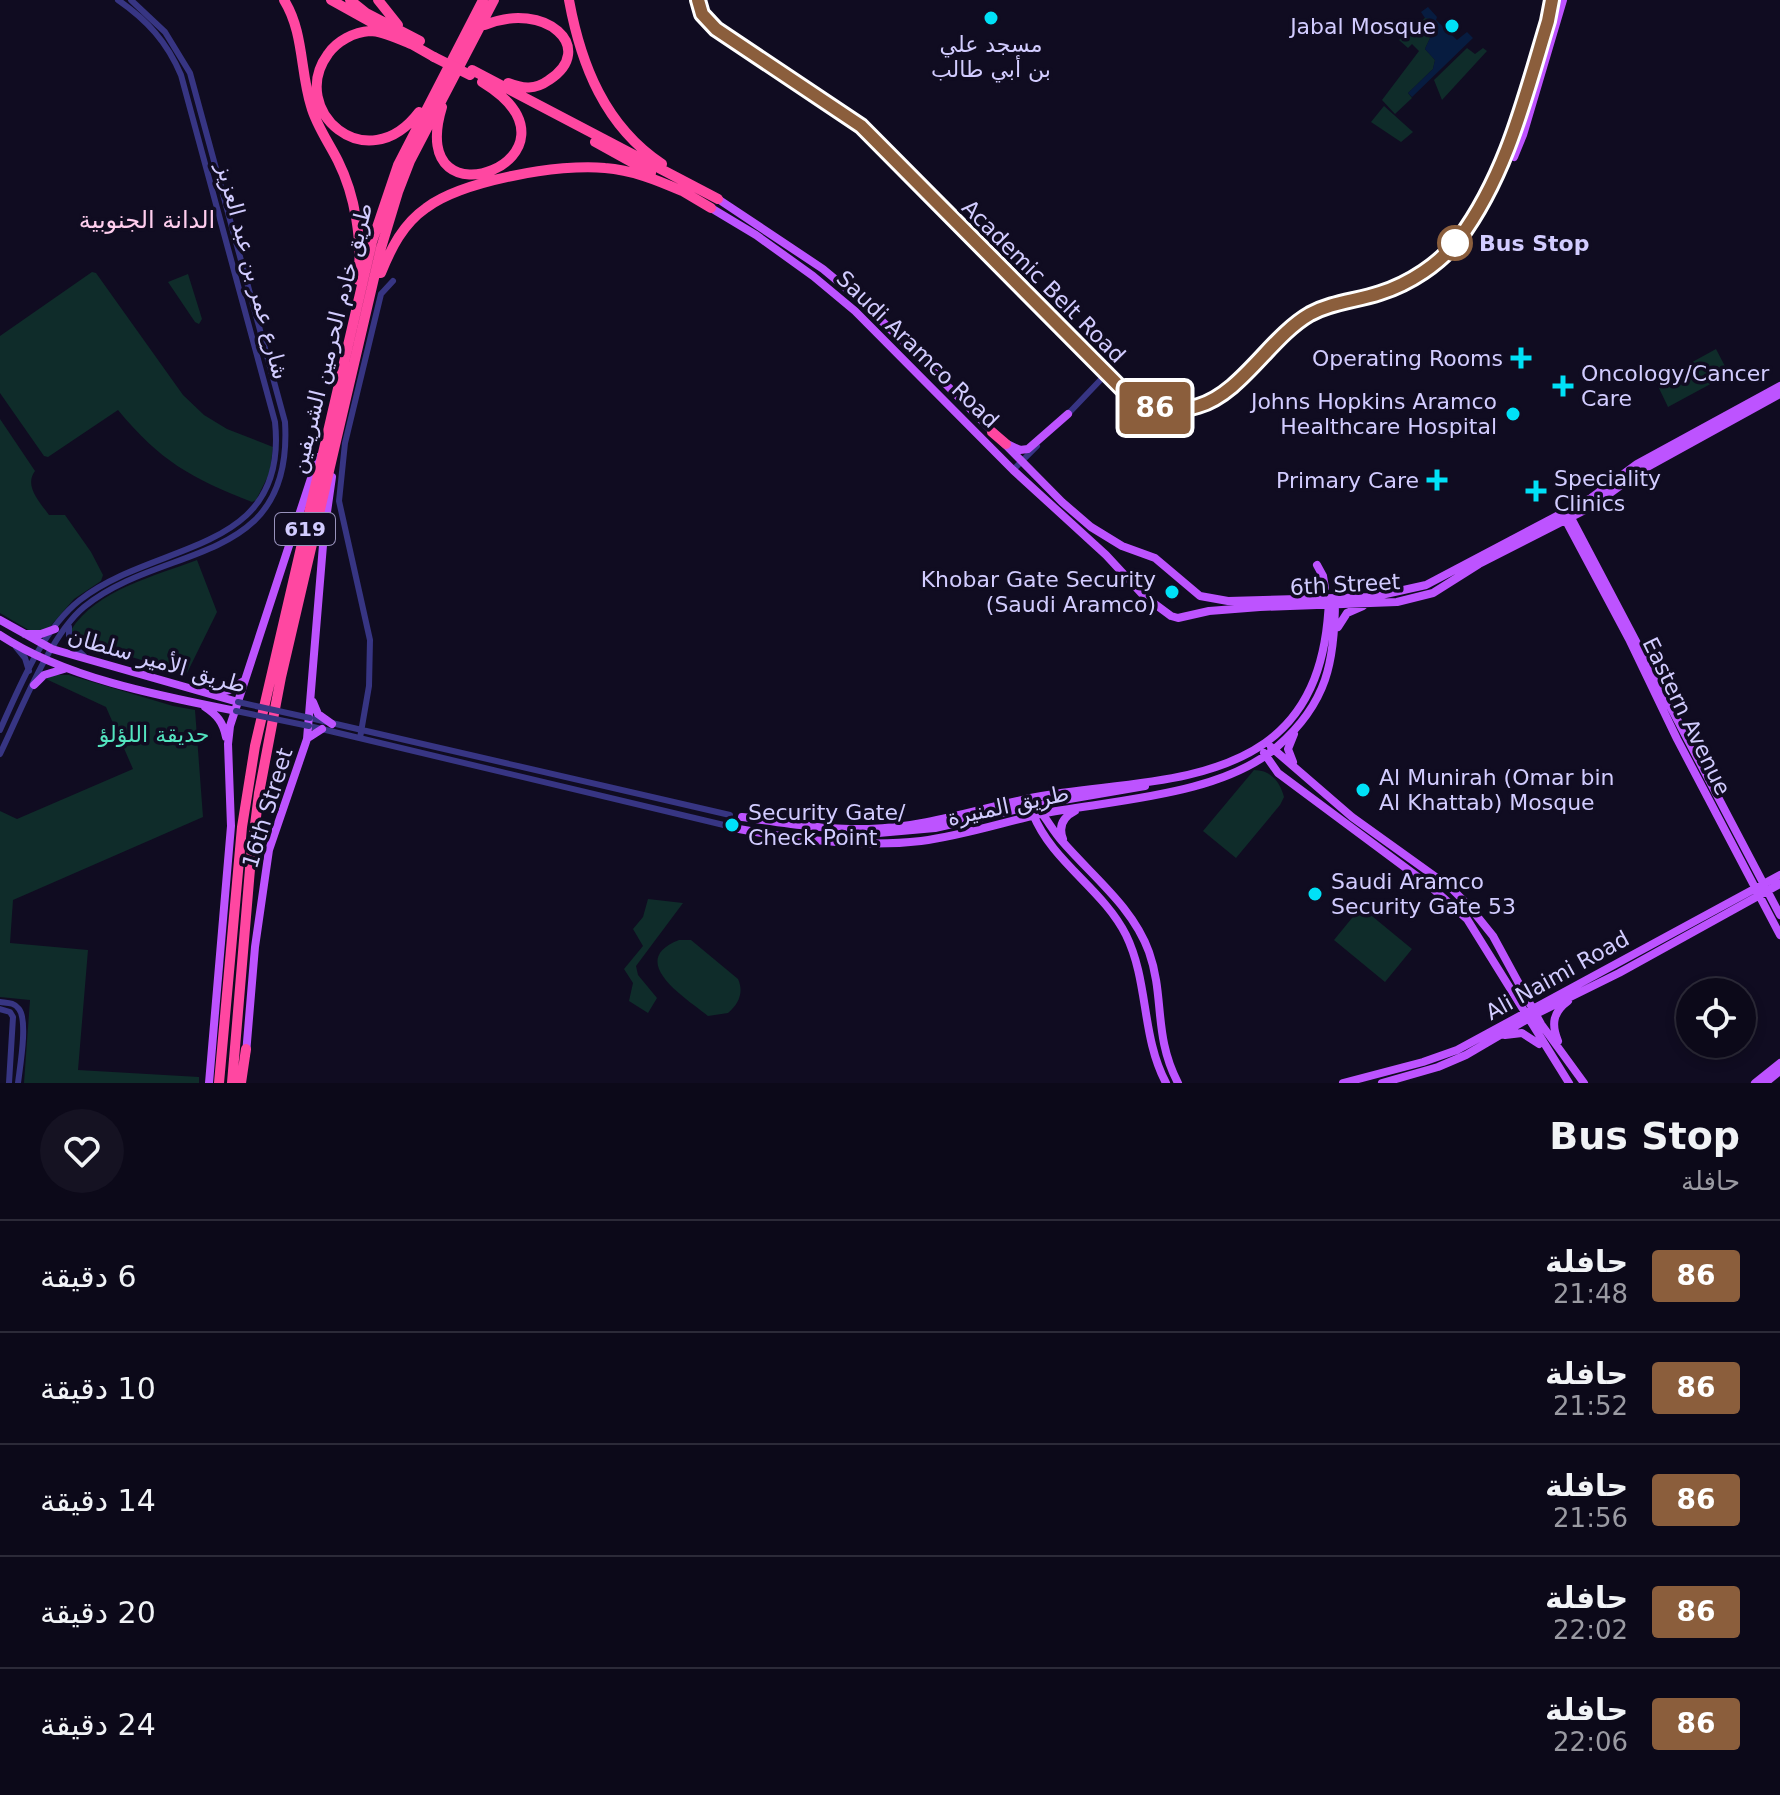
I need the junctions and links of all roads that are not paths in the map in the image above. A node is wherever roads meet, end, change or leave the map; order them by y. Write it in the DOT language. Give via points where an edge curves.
graph roads {
  1 [pos="118,0"];
  2 [pos="131,0"];
  3 [pos="284,0"];
  4 [pos="331,0"];
  5 [pos="350,0"];
  6 [pos="378,0"];
  7 [pos="477,0"];
  8 [pos="483,0"];
  9 [pos="494,0"];
  10 [pos="569,0"];
  11 [pos="700,0"];
  12 [pos="1550,0"];
  13 [pos="1563,0"];
  14 [pos="506,8"];
  15 [pos="559,20"];
  16 [pos="466,32"];
  17 [pos="415,42"];
  18 [pos="467,49"];
  19 [pos="471,72"];
  20 [pos="480,81"];
  21 [pos="445,82"];
  22 [pos="1514,157"];
  23 [pos="682,191"];
  24 [pos="714,203"];
  25 [pos="393,281"];
  26 [pos="363,324"];
  27 [pos="348,341"];
  28 [pos="342,371"];
  29 [pos="1108,373"];
  30 [pos="1780,386"];
  31 [pos="1780,394"];
  32 [pos="1068,414"];
  33 [pos="992,432"];
  34 [pos="337,440"];
  35 [pos="1006,444"];
  36 [pos="1021,462"];
  37 [pos="1013,470"];
  38 [pos="1566,515"];
  39 [pos="1317,565"];
  40 [pos="1309,598"];
  41 [pos="1332,601"];
  42 [pos="1372,603"];
  43 [pos="1295,606"];
  44 [pos="77,614"];
  45 [pos="0,620"];
  46 [pos="55,629"];
  47 [pos="1332,631"];
  48 [pos="23,634"];
  49 [pos="0,635"];
  50 [pos="13,644"];
  51 [pos="47,647"];
  52 [pos="37,656"];
  53 [pos="46,660"];
  54 [pos="90,660"];
  55 [pos="69,669"];
  56 [pos="29,672"];
  57 [pos="245,681"];
  58 [pos="34,685"];
  59 [pos="313,691"];
  60 [pos="212,695"];
  61 [pos="201,704"];
  62 [pos="237,706"];
  63 [pos="309,722"];
  64 [pos="332,724"];
  65 [pos="1299,726"];
  66 [pos="322,729"];
  67 [pos="0,730"];
  68 [pos="361,730"];
  69 [pos="360,738"];
  70 [pos="307,739"];
  71 [pos="228,744"];
  72 [pos="1263,744"];
  73 [pos="1275,749"];
  74 [pos="0,754"];
  75 [pos="1264,755"];
  76 [pos="1295,766"];
  77 [pos="1178,777"];
  78 [pos="1084,807"];
  79 [pos="1037,813"];
  80 [pos="730,815"];
  81 [pos="742,817"];
  82 [pos="1001,823"];
  83 [pos="728,826"];
  84 [pos="823,828"];
  85 [pos="739,829"];
  86 [pos="1070,850"];
  87 [pos="1057,852"];
  88 [pos="1780,875"];
  89 [pos="1780,884"];
  90 [pos="1761,890"];
  91 [pos="1780,915"];
  92 [pos="1780,935"];
  93 [pos="1511,990"];
  94 [pos="1581,991"];
  95 [pos="1524,994"];
  96 [pos="1557,994"];
  97 [pos="0,1002"];
  98 [pos="0,1009"];
  99 [pos="1530,1013"];
  100 [pos="1503,1025"];
  101 [pos="1496,1037"];
  102 [pos="246,1049"];
  103 [pos="1550,1055"];
  104 [pos="1567,1059"];
  105 [pos="1780,1063"];
  106 [pos="1780,1071"];
  107 [pos="9,1083"];
  108 [pos="18,1083"];
  109 [pos="209,1083"];
  110 [pos="219,1083"];
  111 [pos="232,1083"];
  112 [pos="242,1083"];
  113 [pos="1166,1083"];
  114 [pos="1178,1083"];
  115 [pos="1343,1083"];
  116 [pos="1382,1083"];
  117 [pos="1569,1083"];
  118 [pos="1584,1083"];
  119 [pos="1755,1083"];
  120 [pos="1765,1083"];
  1 -- 46 [label="street, شارع عمر بن عبد العزيز" via="159,35 181,75 277,444 275,463 258,502 231,530 113,578 78,602"];
  2 -- 44 [label="street" via="165,32 190,73 285,422 286,447 275,492 235,537 116,586"];
  3 -- 27 [label="highway" via="297,33 312,111 353,203 360,268"];
  4 -- 17 [label="highway"];
  5 -- 17 [label="highway"];
  6 -- 17 [label="highway"];
  7 -- 16 [label="highway"];
  8 -- 16 [label="highway, طريق خادم الحرمين الشريفين / 619"];
  9 -- 18 [label="highway, طريق خادم الحرمين الشريفين / 619"];
  10 -- 24 [label="highway" via="584,61 619,124 654,159"];
  11 -- 29 [label="street, Academic Belt Road" via="702,14 716,29 861,126"];
  12 -- 29 [label="street, Academic Belt Road" via="1548,21 1499,172 1459,239 1441,258 1382,292 1330,305 1302,319 1223,393 1197,407 1148,405 1131,397"];
  13 -- 22 [label="main road"];
  14 -- 18 [label="highway"];
  15 -- 19 [label="highway" via="566,33 566,59 543,84 518,87"];
  16 -- 21 [label="highway, طريق خادم الحرمين الشريفين / 619"];
  17 -- 19 [label="highway, bridge"];
  17 -- 21 [label="highway" via="371,31 338,42 323,61 317,84 329,119 361,141 386,139 410,124"];
  18 -- 21 [label="highway, طريق خادم الحرمين الشريفين / 619"];
  19 -- 20 [label="highway"];
  19 -- 24 [label="highway"];
  20 -- 21 [label="highway" via="516,110 520,136 512,158 478,176 447,164 437,144"];
  20 -- 23 [label="highway"];
  21 -- 26 [label="highway, طريق خادم الحرمين الشريفين / 619" via="398,192"];
  21 -- 27 [label="highway, طريق خادم الحرمين الشريفين / 619" via="404,152 385,200"];
  23 -- 24 [label="highway"];
  23 -- 26 [label="highway" via="633,172 590,167 518,176 453,192 423,209 400,234"];
  24 -- 33 [label="main road, Saudi Aramco Road" via="823,269"];
  24 -- 37 [label="main road, Saudi Aramco Road" via="855,311"];
  25 -- 68 [label="street" via="381,294 341,466 339,501 370,640"];
  26 -- 34 [label="highway, طريق خادم الحرمين الشريفين / 619"];
  27 -- 28 [label="highway, طريق خادم الحرمين الشريفين / 619"];
  28 -- 57 [label="main road"];
  28 -- 110 [label="highway, طريق خادم الحرمين الشريفين / 619" via="255,746 242,827"];
  29 -- 32 [label="street"];
  30 -- 38 [label="main road, 6th Street" via="1637,464"];
  31 -- 38 [label="main road, 6th Street" via="1642,470 1591,507"];
  32 -- 35 [label="main road" via="1028,449"];
  32 -- 36 [label="street"];
  33 -- 35 [label="highway"];
  33 -- 36 [label="main road, Saudi Aramco Road"];
  34 -- 59 [label="main road, 16th Street" via="324,533"];
  34 -- 111 [label="highway, طريق خادم الحرمين الشريفين / 619" via="259,793"];
  36 -- 37 [label="street"];
  36 -- 40 [label="main road, 6th Street" via="1091,527 1155,558 1189,589 1210,599"];
  37 -- 43 [label="main road, 6th Street" via="1171,616"];
  38 -- 41 [label="main road, 6th Street" via="1426,585"];
  38 -- 42 [label="main road, 6th Street" via="1436,592"];
  38 -- 90 [label="main road, Eastern Avenue"];
  39 -- 40 [label="main road" via="1325,588"];
  40 -- 41 [label="main road, 6th Street"];
  41 -- 42 [label="main road, 6th Street"];
  41 -- 43 [label="main road, 6th Street"];
  41 -- 47 [label="main road"];
  42 -- 47 [label="main road" via="1351,610"];
  43 -- 47 [label="main road" via="1318,610"];
  44 -- 51 [label="street"];
  44 -- 54 [label="street" via="68,628 69,642"];
  45 -- 48 [label="main road, طريق الأمير سلطان"];
  46 -- 48 [label="main road"];
  46 -- 51 [label="street, شارع عمر بن عبد العزيز"];
  47 -- 65 [label="main road" via="1329,674"];
  47 -- 72 [label="main road, طريق المنيرة" via="1301,707"];
  48 -- 51 [label="main road, طريق الأمير سلطان"];
  49 -- 50 [label="main road, طريق الأمير سلطان"];
  50 -- 52 [label="main road, طريق الأمير سلطان"];
  50 -- 56 [label="street"];
  51 -- 52 [label="street, شارع عمر بن عبد العزيز"];
  51 -- 53 [label="street"];
  51 -- 54 [label="main road, طريق الأمير سلطان"];
  52 -- 53 [label="main road, طريق الأمير سلطان"];
  52 -- 56 [label="street, شارع عمر بن عبد العزيز"];
  53 -- 55 [label="main road, طريق الأمير سلطان"];
  53 -- 58 [label="street"];
  54 -- 60 [label="main road, طريق الأمير سلطان"];
  55 -- 58 [label="main road" via="47,673"];
  55 -- 61 [label="main road, طريق الأمير سلطان"];
  56 -- 67 [label="street, شارع عمر بن عبد العزيز"];
  57 -- 60 [label="main road"];
  57 -- 62 [label="main road"];
  58 -- 74 [label="street"];
  59 -- 63 [label="main road, 16th Street"];
  59 -- 64 [label="main road" via="315,710"];
  60 -- 62 [label="main road, طريق الأمير سلطان"];
  61 -- 62 [label="main road, طريق الأمير سلطان"];
  61 -- 71 [label="main road" via="217,715"];
  62 -- 63 [label="street, طريق الأمير سلطان, bridge"];
  62 -- 71 [label="main road"];
  63 -- 64 [label="street"];
  63 -- 66 [label="street"];
  63 -- 70 [label="main road, 16th Street"];
  64 -- 68 [label="street"];
  65 -- 73 [label="main road, طريق المنيرة"];
  65 -- 76 [label="main road" via="1288,749"];
  66 -- 69 [label="street"];
  66 -- 70 [label="main road"];
  68 -- 69 [label="street"];
  68 -- 80 [label="street"];
  69 -- 83 [label="street"];
  70 -- 102 [label="main road, 16th Street" via="269,850"];
  71 -- 109 [label="main road" via="231,826"];
  72 -- 73 [label="main road"];
  72 -- 75 [label="main road"];
  72 -- 77 [label="main road, طريق المنيرة" via="1216,767"];
  73 -- 75 [label="main road, طريق المنيرة"];
  73 -- 76 [label="main road"];
  75 -- 78 [label="main road, طريق المنيرة" via="1224,778"];
  75 -- 93 [label="main road" via="1278,773 1448,901 1478,934"];
  76 -- 95 [label="main road" via="1370,832 1451,888 1493,936"];
  77 -- 79 [label="main road" via="1046,803"];
  77 -- 84 [label="main road, طريق المنيرة" via="1033,798 912,825"];
  78 -- 79 [label="main road, طريق المنيرة"];
  78 -- 86 [label="main road" via="1067,815 1061,826"];
  79 -- 82 [label="main road, طريق المنيرة"];
  79 -- 84 [label="main road" via="1023,808 900,833"];
  79 -- 86 [label="main road"];
  79 -- 87 [label="main road"];
  81 -- 84 [label="main road, طريق المنيرة"];
  82 -- 85 [label="main road, طريق المنيرة" via="921,841 882,843"];
  82 -- 87 [label="main road" via="1033,826"];
  86 -- 114 [label="main road" via="1125,909 1144,939 1154,970 1161,1038"];
  87 -- 113 [label="main road" via="1110,909 1125,934 1139,973 1151,1046"];
  88 -- 90 [label="main road, Ali Naimi Road"];
  89 -- 90 [label="main road, Ali Naimi Road"];
  90 -- 91 [label="main road, Eastern Avenue"];
  90 -- 92 [label="main road, Eastern Avenue"];
  90 -- 94 [label="main road, Ali Naimi Road"];
  90 -- 96 [label="main road, Ali Naimi Road"];
  93 -- 99 [label="main road"];
  93 -- 100 [label="main road" via="1514,1011"];
  94 -- 99 [label="main road, Ali Naimi Road"];
  94 -- 104 [label="main road" via="1554,1019"];
  95 -- 96 [label="main road" via="1536,1000"];
  95 -- 99 [label="main road"];
  96 -- 99 [label="main road, Ali Naimi Road"];
  97 -- 108 [label="street" via="15,1005 23,1021"];
  98 -- 107 [label="street" via="13,1017"];
  99 -- 100 [label="main road, Ali Naimi Road"];
  99 -- 101 [label="main road, Ali Naimi Road"];
  99 -- 103 [label="main road"];
  99 -- 104 [label="main road"];
  100 -- 115 [label="main road, Ali Naimi Road" via="1441,1056"];
  101 -- 103 [label="main road" via="1522,1033"];
  101 -- 116 [label="main road, Ali Naimi Road" via="1453,1061"];
  102 -- 112 [label="highway"];
  103 -- 117 [label="main road"];
  104 -- 118 [label="main road"];
  105 -- 119 [label="main road"];
  106 -- 120 [label="main road"];
}
